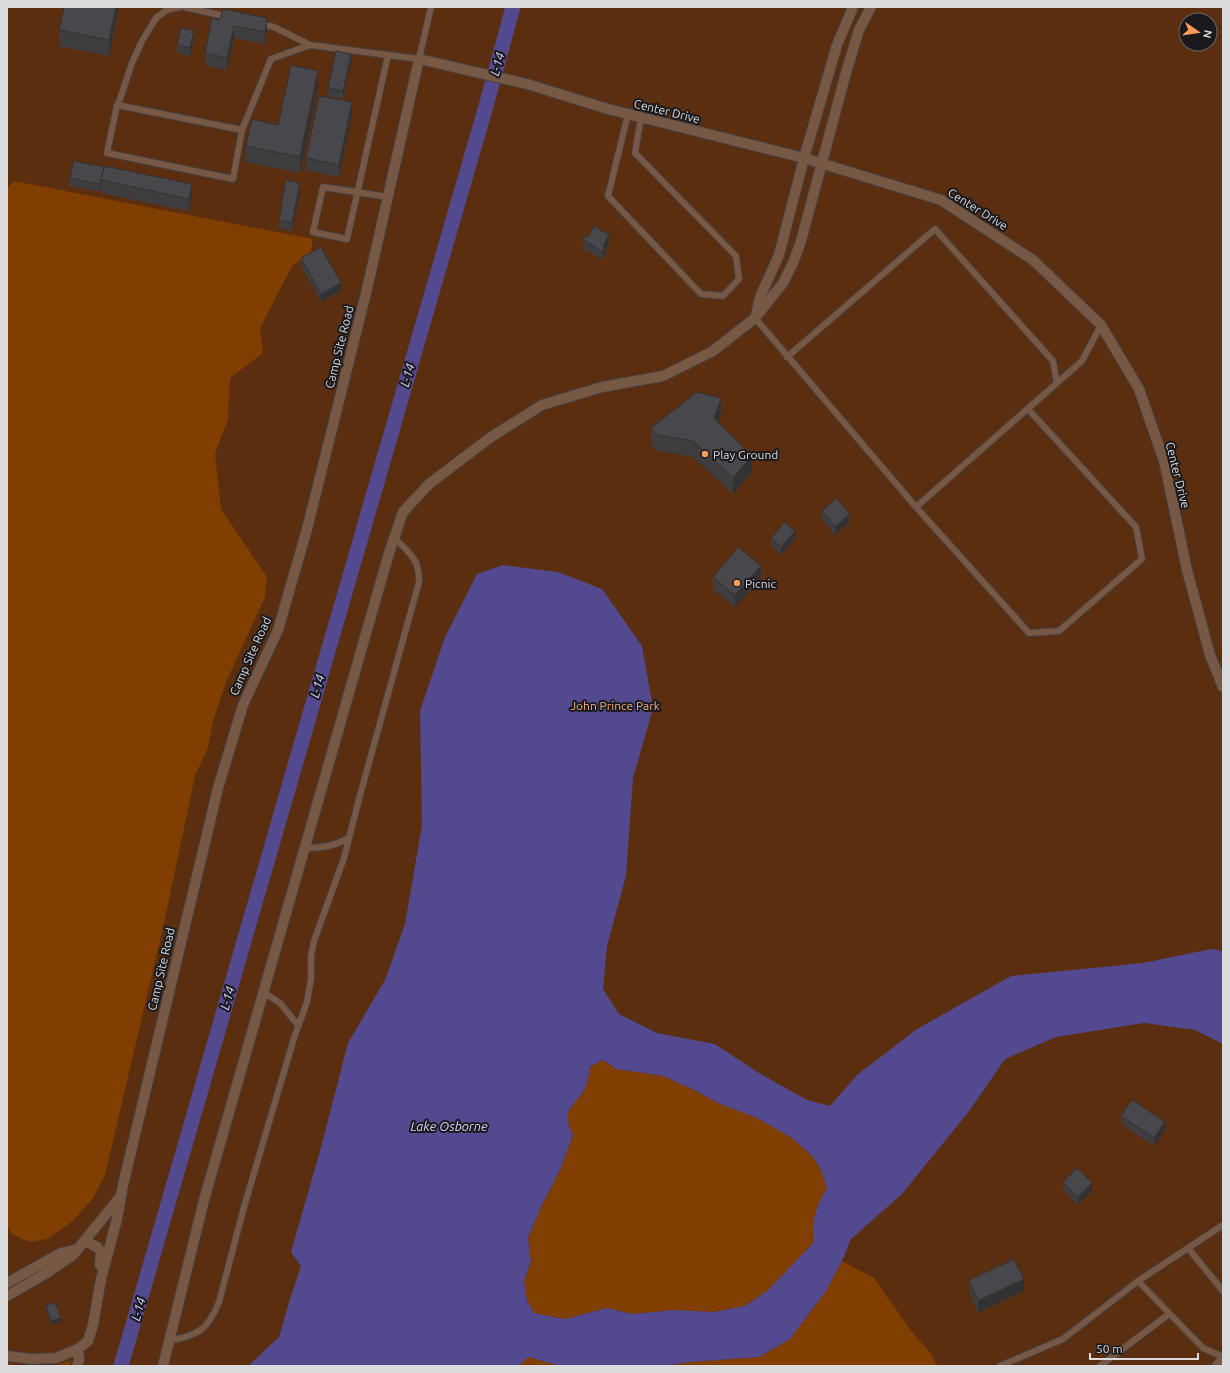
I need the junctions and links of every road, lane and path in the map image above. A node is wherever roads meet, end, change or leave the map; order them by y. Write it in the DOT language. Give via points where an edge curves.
graph roads {
  1 [pos="180,7"];
  2 [pos="184,7"];
  3 [pos="431,7"];
  4 [pos="853,7"];
  5 [pos="871,7"];
  6 [pos="236,19"];
  7 [pos="252,22"];
  8 [pos="310,45"];
  9 [pos="388,56"];
  10 [pos="419,59"];
  11 [pos="118,105"];
  12 [pos="628,114"];
  13 [pos="641,118"];
  14 [pos="242,130"];
  15 [pos="804,158"];
  16 [pos="822,163"];
  17 [pos="358,192"];
  18 [pos="388,197"];
  19 [pos="755,318"];
  20 [pos="1101,325"];
  21 [pos="787,357"];
  22 [pos="1057,383"];
  23 [pos="1028,409"];
  24 [pos="916,507"];
  25 [pos="394,538"];
  26 [pos="1223,687"];
  27 [pos="350,838"];
  28 [pos="304,848"];
  29 [pos="263,992"];
  30 [pos="298,1025"];
  31 [pos="120,1197"];
  32 [pos="1223,1225"];
  33 [pos="85,1241"];
  34 [pos="1188,1248"];
  35 [pos="78,1249"];
  36 [pos="102,1279"];
  37 [pos="1223,1279"];
  38 [pos="1138,1281"];
  39 [pos="7,1283"];
  40 [pos="1217,1284"];
  41 [pos="1223,1291"];
  42 [pos="7,1296"];
  43 [pos="1169,1314"];
  44 [pos="169,1341"];
  45 [pos="78,1349"];
  46 [pos="7,1356"];
  47 [pos="1223,1358"];
  48 [pos="77,1366"];
  49 [pos="163,1366"];
  50 [pos="1000,1366"];
  51 [pos="1100,1366"];
  52 [pos="1217,1366"];
  1 -- 11 [label="lane" via="167,10 156,18 142,41"];
  2 -- 6 [label="lane"];
  3 -- 10 [label="lane"];
  4 -- 15 [label="street" via="837,45"];
  5 -- 16 [label="street" via="859,30"];
  7 -- 8 [label="lane" via="274,27"];
  8 -- 9 [label="lane"];
  8 -- 14 [label="lane" via="272,59"];
  9 -- 10 [label="lane"];
  9 -- 17 [label="lane"];
  10 -- 12 [label="street, Center Drive" via="527,84"];
  10 -- 18 [label="street, Camp Site Road"];
  11 -- 14 [label="lane"];
  11 -- 14 [label="lane" via="107,153 233,179"];
  12 -- 13 [label="street, Center Drive"];
  12 -- 13 [label="lane" via="608,196 701,294 723,296 739,279 736,256 635,153"];
  13 -- 15 [label="street, Center Drive"];
  15 -- 16 [label="street, Center Drive"];
  15 -- 19 [label="street" via="779,255 760,297"];
  16 -- 19 [label="street" via="793,263 783,283"];
  16 -- 20 [label="street, Center Drive" via="941,200 1033,260"];
  17 -- 17 [label="lane" via="323,187 313,232 347,239"];
  17 -- 18 [label="lane"];
  18 -- 31 [label="street, Camp Site Road" via="299,558 278,630 243,705 218,788"];
  19 -- 21 [label="lane"];
  19 -- 25 [label="street" via="713,352 663,376 602,388 542,405 491,437 430,484 403,512"];
  20 -- 22 [label="lane" via="1082,361"];
  20 -- 26 [label="street, Center Drive" via="1139,389 1164,461 1188,577 1210,655"];
  21 -- 22 [label="lane" via="935,229 1053,361"];
  21 -- 24 [label="lane"];
  22 -- 23 [label="lane"];
  23 -- 24 [label="lane"];
  23 -- 24 [label="lane" via="1136,527 1142,559 1059,631 1029,633"];
  25 -- 27 [label="lane" via="414,558 420,573 419,582"];
  25 -- 28 [label="street"];
  27 -- 28 [label="lane" via="324,848"];
  27 -- 30 [label="lane" via="314,941 310,956 310,990"];
  28 -- 29 [label="street"];
  29 -- 30 [label="lane" via="280,1003"];
  29 -- 44 [label="street" via="204,1200"];
  30 -- 44 [label="lane" via="214,1315 204,1328 196,1333"];
  31 -- 33 [label="street, Camp Site Road"];
  31 -- 36 [label="street"];
  32 -- 34 [label="lane"];
  33 -- 35 [label="street, Camp Site Road"];
  33 -- 36 [label="street" via="101,1252 98,1276"];
  34 -- 38 [label="lane"];
  34 -- 40 [label="lane"];
  35 -- 39 [label="street" via="61,1253"];
  35 -- 42 [label="street, Camp Site Road" via="62,1263"];
  36 -- 45 [label="street" via="94,1326 88,1341"];
  37 -- 40 [label="lane"];
  38 -- 43 [label="lane"];
  38 -- 50 [label="lane" via="1063,1339"];
  40 -- 41 [label="lane"];
  43 -- 47 [label="lane" via="1203,1348"];
  43 -- 51 [label="lane"];
  44 -- 49 [label="street"];
  45 -- 46 [label="street" via="56,1358"];
  45 -- 48 [label="street" via="80,1360"];
  47 -- 52 [label="street"];
}
